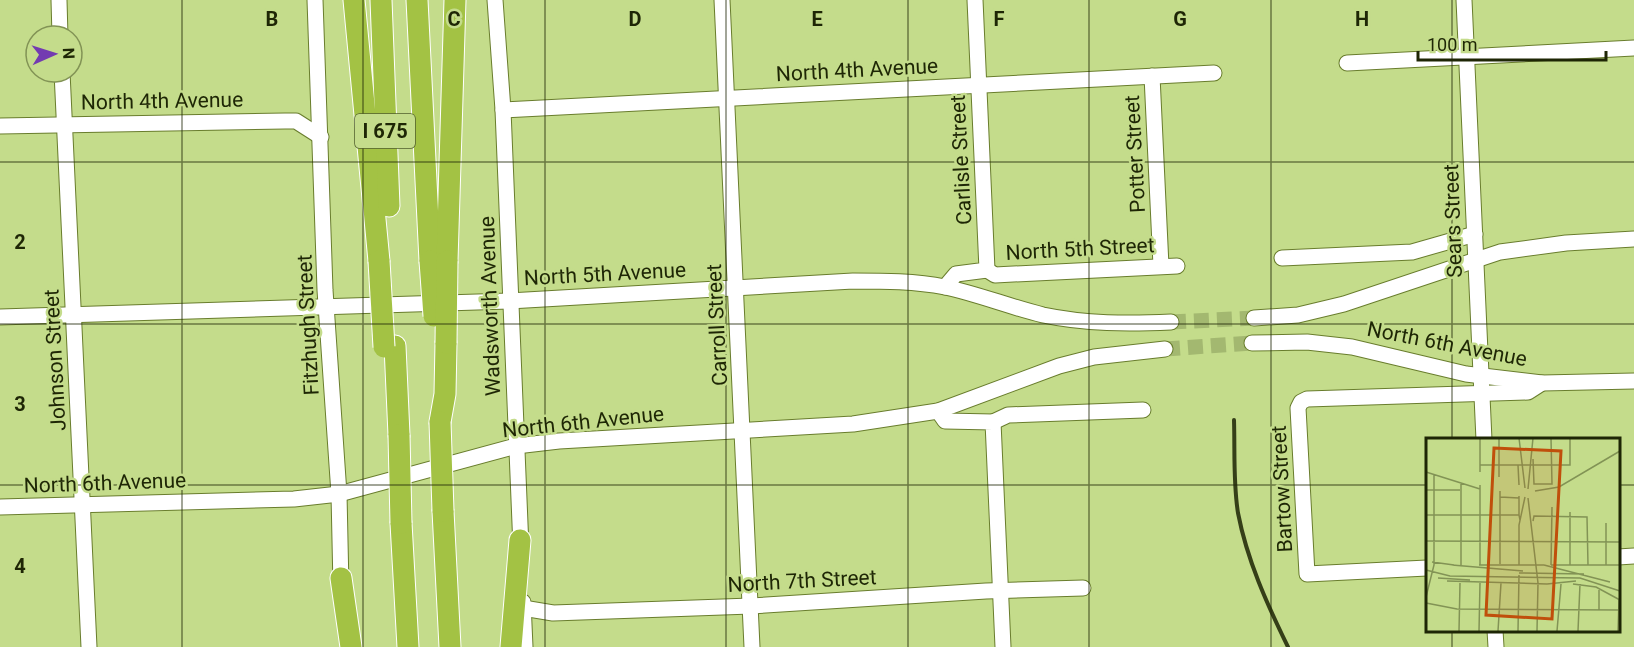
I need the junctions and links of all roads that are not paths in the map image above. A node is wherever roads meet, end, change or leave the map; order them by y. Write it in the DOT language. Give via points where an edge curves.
graph roads {
  1 [pos="59,0"];
  2 [pos="315,0"];
  3 [pos="354,0"];
  4 [pos="381,0"];
  5 [pos="417,0"];
  6 [pos="455,0"];
  7 [pos="495,0"];
  8 [pos="722,0"];
  9 [pos="975,0"];
  10 [pos="1464,0"];
  11 [pos="60,24"];
  12 [pos="1634,48"];
  13 [pos="1467,57"];
  14 [pos="1347,63"];
  15 [pos="1214,73"];
  16 [pos="1152,76"];
  17 [pos="62,84"];
  18 [pos="978,84"];
  19 [pos="727,98"];
  20 [pos="503,110"];
  21 [pos="64,124"];
  22 [pos="0,126"];
  23 [pos="321,137"];
  24 [pos="1474,234"];
  25 [pos="1634,239"];
  26 [pos="1282,258"];
  27 [pos="1475,259"];
  28 [pos="385,261"];
  29 [pos="439,261"];
  30 [pos="1161,266"];
  31 [pos="1177,266"];
  32 [pos="987,270"];
  33 [pos="945,287"];
  34 [pos="736,288"];
  35 [pos="509,301"];
  36 [pos="328,307"];
  37 [pos="74,315"];
  38 [pos="0,317"];
  39 [pos="1254,318"];
  40 [pos="1171,322"];
  41 [pos="1252,343"];
  42 [pos="1165,349"];
  43 [pos="1481,376"];
  44 [pos="1634,381"];
  45 [pos="1542,383"];
  46 [pos="1482,394"];
  47 [pos="1143,410"];
  48 [pos="938,411"];
  49 [pos="993,422"];
  50 [pos="743,429"];
  51 [pos="1484,438"];
  52 [pos="516,446"];
  53 [pos="339,494"];
  54 [pos="83,505"];
  55 [pos="0,507"];
  56 [pos="520,540"];
  57 [pos="1634,556"];
  58 [pos="1619,557"];
  59 [pos="1426,568"];
  60 [pos="341,578"];
  61 [pos="1083,588"];
  62 [pos="1001,591"];
  63 [pos="751,606"];
  64 [pos="523,608"];
  65 [pos="1495,632"];
  66 [pos="89,647"];
  67 [pos="344,647"];
  68 [pos="351,647"];
  69 [pos="408,647"];
  70 [pos="450,647"];
  71 [pos="511,647"];
  72 [pos="525,647"];
  73 [pos="752,647"];
  74 [pos="1003,647"];
  75 [pos="1496,647"];
  1 -- 11 [label="street"];
  2 -- 23 [label="street, Fitzhugh Street"];
  3 -- 28 [label="highway"];
  4 -- 28 [label="highway, I 675"];
  5 -- 29 [label="highway, I 675"];
  6 -- 29 [label="highway"];
  7 -- 20 [label="street, Wadsworth Avenue"];
  8 -- 19 [label="street, Carroll Street"];
  9 -- 18 [label="street, Carlisle Street"];
  10 -- 13 [label="street, Sears Street"];
  12 -- 13 [label="street"];
  13 -- 14 [label="street"];
  13 -- 24 [label="street, Sears Street"];
  15 -- 16 [label="street, North 4th Avenue"];
  16 -- 18 [label="street, North 4th Avenue"];
  16 -- 30 [label="street, Potter Street"];
  17 -- 21 [label="street, Johnson Street"];
  18 -- 19 [label="street, North 4th Avenue"];
  18 -- 32 [label="street, Carlisle Street"];
  19 -- 20 [label="street, North 4th Avenue"];
  19 -- 34 [label="street, Carroll Street"];
  20 -- 35 [label="street, Wadsworth Avenue"];
  21 -- 22 [label="street, North 4th Avenue"];
  21 -- 23 [label="street, North 4th Avenue" via="296,121"];
  21 -- 37 [label="street, Johnson Street"];
  23 -- 36 [label="street, Fitzhugh Street"];
  24 -- 26 [label="street" via="1412,252"];
  24 -- 27 [label="street, Sears Street"];
  25 -- 27 [label="street" via="1531,247"];
  27 -- 39 [label="street" via="1344,304 1298,315"];
  27 -- 43 [label="street, Sears Street"];
  28 -- 69 [label="highway, I 675, bridge"];
  29 -- 70 [label="highway, bridge" via="445,394 440,422"];
  30 -- 31 [label="street, North 5th Street"];
  30 -- 32 [label="street, North 5th Street" via="996,275"];
  32 -- 33 [label="street" via="956,274"];
  33 -- 34 [label="street, North 5th Avenue" via="881,281"];
  33 -- 40 [label="street, North 5th Avenue" via="1085,322"];
  34 -- 35 [label="street, North 5th Avenue"];
  34 -- 50 [label="street, Carroll Street"];
  35 -- 36 [label="street, North 5th Avenue"];
  35 -- 52 [label="street, Wadsworth Avenue"];
  36 -- 37 [label="street, North 5th Avenue"];
  36 -- 53 [label="street, Fitzhugh Street"];
  37 -- 38 [label="street, North 5th Avenue"];
  37 -- 54 [label="street, Johnson Street"];
  41 -- 43 [label="street, North 6th Avenue" via="1307,342 1352,347"];
  42 -- 48 [label="street, North 6th Avenue" via="1094,357 1059,366"];
  43 -- 45 [label="street, North 6th Avenue"];
  43 -- 46 [label="street, Sears Street"];
  44 -- 45 [label="street, North 6th Avenue"];
  45 -- 46 [label="street" via="1528,392"];
  46 -- 51 [label="street, Sears Street"];
  46 -- 59 [label="street, Bartow Street" via="1307,399 1298,408 1307,574"];
  47 -- 49 [label="street" via="1008,415"];
  48 -- 49 [label="street" via="945,421"];
  48 -- 50 [label="street, North 6th Avenue" via="853,424"];
  49 -- 62 [label="street"];
  50 -- 52 [label="street, North 6th Avenue"];
  50 -- 63 [label="street, Carroll Street"];
  52 -- 53 [label="street, North 6th Avenue"];
  52 -- 56 [label="street, Wadsworth Avenue"];
  53 -- 54 [label="street, North 6th Avenue" via="294,499"];
  53 -- 60 [label="street, Fitzhugh Street"];
  54 -- 55 [label="street, North 6th Avenue"];
  54 -- 66 [label="street, Johnson Street"];
  56 -- 64 [label="street, Wadsworth Avenue"];
  56 -- 71 [label="highway"];
  57 -- 58 [label="street"];
  60 -- 67 [label="street, Fitzhugh Street"];
  60 -- 68 [label="highway"];
  61 -- 62 [label="street, North 7th Street"];
  62 -- 63 [label="street, North 7th Street"];
  62 -- 74 [label="street"];
  63 -- 64 [label="street, North 7th Street" via="553,613"];
  63 -- 73 [label="street, Carroll Street"];
  64 -- 72 [label="street, Wadsworth Avenue"];
  65 -- 75 [label="street"];
}
